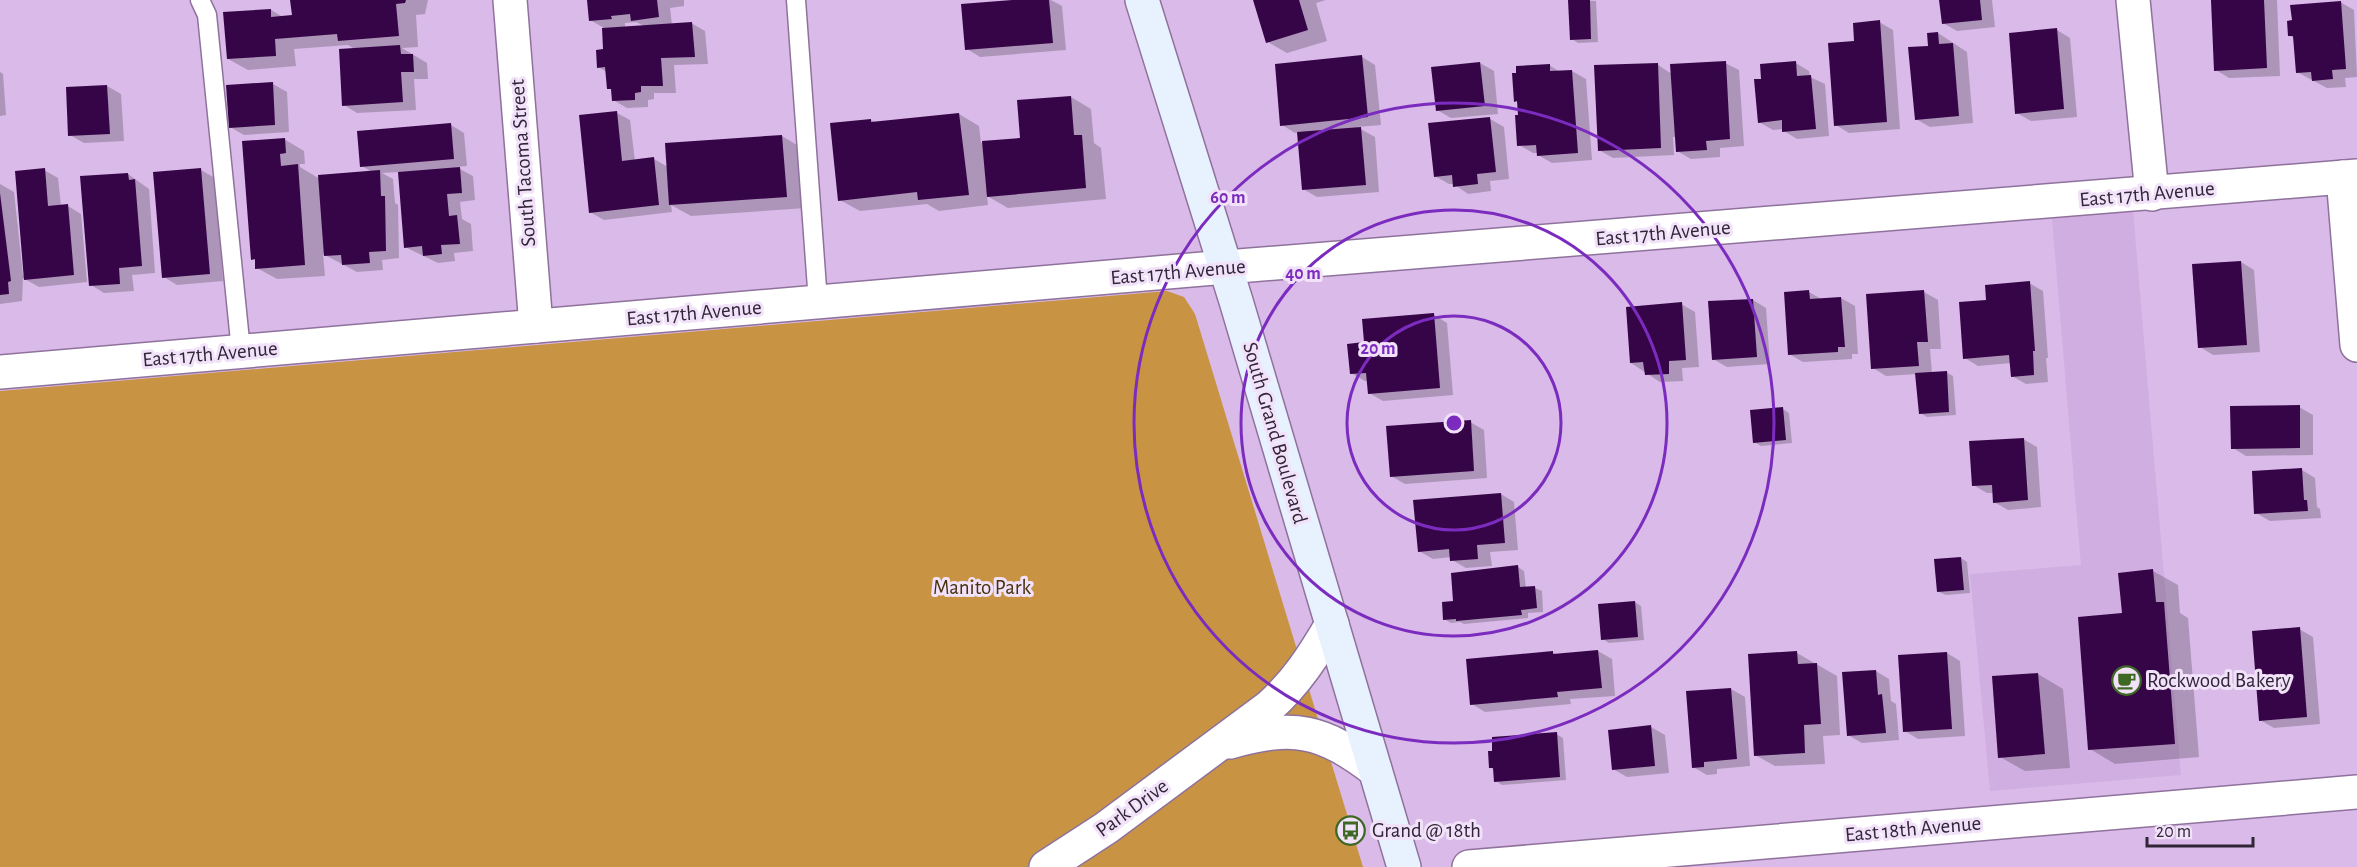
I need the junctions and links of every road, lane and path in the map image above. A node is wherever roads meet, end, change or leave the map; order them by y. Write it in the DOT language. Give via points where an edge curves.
graph roads {
  1 [pos="200,0"];
  2 [pos="510,0"];
  3 [pos="796,0"];
  4 [pos="1142,0"];
  5 [pos="2133,0"];
  6 [pos="2350,177"];
  7 [pos="2152,194"];
  8 [pos="1226,267"];
  9 [pos="818,302"];
  10 [pos="536,326"];
  11 [pos="2357,345"];
  12 [pos="240,351"];
  13 [pos="0,372"];
  14 [pos="1332,624"];
  15 [pos="1217,747"];
  16 [pos="1375,770"];
  17 [pos="2357,792"];
  18 [pos="1046,867"];
  19 [pos="1404,867"];
  20 [pos="1469,867"];
  1 -- 12 [label="lane" via="207,15"];
  2 -- 10 [label="street, South Tacoma Street"];
  3 -- 9 [label="lane"];
  4 -- 8 [label="main road, South Grand Boulevard"];
  5 -- 7 [label="street"];
  6 -- 7 [label="street, East 17th Avenue"];
  6 -- 11 [label="street"];
  7 -- 8 [label="street, East 17th Avenue"];
  8 -- 9 [label="street, East 17th Avenue"];
  8 -- 14 [label="main road, South Grand Boulevard"];
  9 -- 10 [label="street, East 17th Avenue"];
  10 -- 12 [label="street, East 17th Avenue"];
  12 -- 13 [label="street, East 17th Avenue"];
  14 -- 15 [label="street, Park Drive" via="1282,696"];
  14 -- 16 [label="main road, South Grand Boulevard"];
  15 -- 16 [label="street, Park Drive" via="1266,734 1309,733 1338,744"];
  15 -- 18 [label="street, Park Drive"];
  16 -- 19 [label="main road, South Grand Boulevard"];
  17 -- 20 [label="street, East 18th Avenue"];
}
